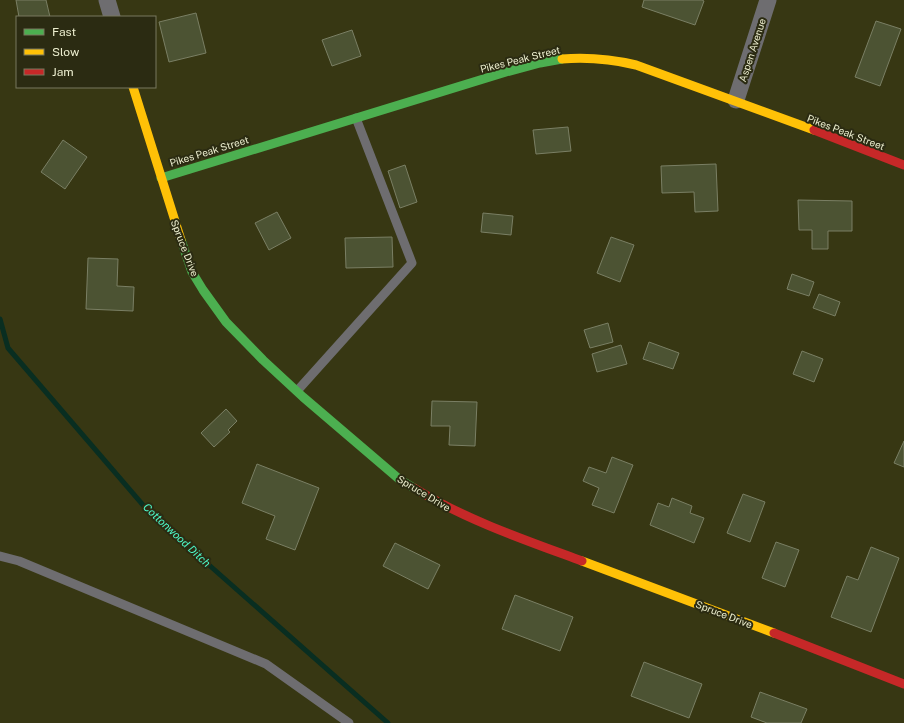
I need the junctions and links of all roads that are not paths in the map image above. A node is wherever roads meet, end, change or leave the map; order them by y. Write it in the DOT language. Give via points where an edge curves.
graph roads {
  1 [pos="107,0"];
  2 [pos="768,0"];
  3 [pos="112,16"];
  4 [pos="133,88"];
  5 [pos="736,100"];
  6 [pos="356,118"];
  7 [pos="904,165"];
  8 [pos="161,178"];
  9 [pos="297,392"];
  10 [pos="0,556"];
  11 [pos="904,684"];
  12 [pos="349,723"];
  1 -- 3 [label="street"];
  2 -- 5 [label="street, Aspen Avenue"];
  4 -- 8 [label="street, Spruce Drive"];
  5 -- 6 [label="street, Pikes Peak Street" via="618,61 570,58 506,72"];
  5 -- 7 [label="street, Pikes Peak Street"];
  6 -- 8 [label="street, Pikes Peak Street"];
  6 -- 9 [label="lane" via="412,263"];
  8 -- 9 [label="street, Spruce Drive" via="192,272 202,290 226,322"];
  9 -- 11 [label="street, Spruce Drive" via="399,479 435,501 507,533"];
  10 -- 12 [label="lane" via="19,561 266,664"];
}
